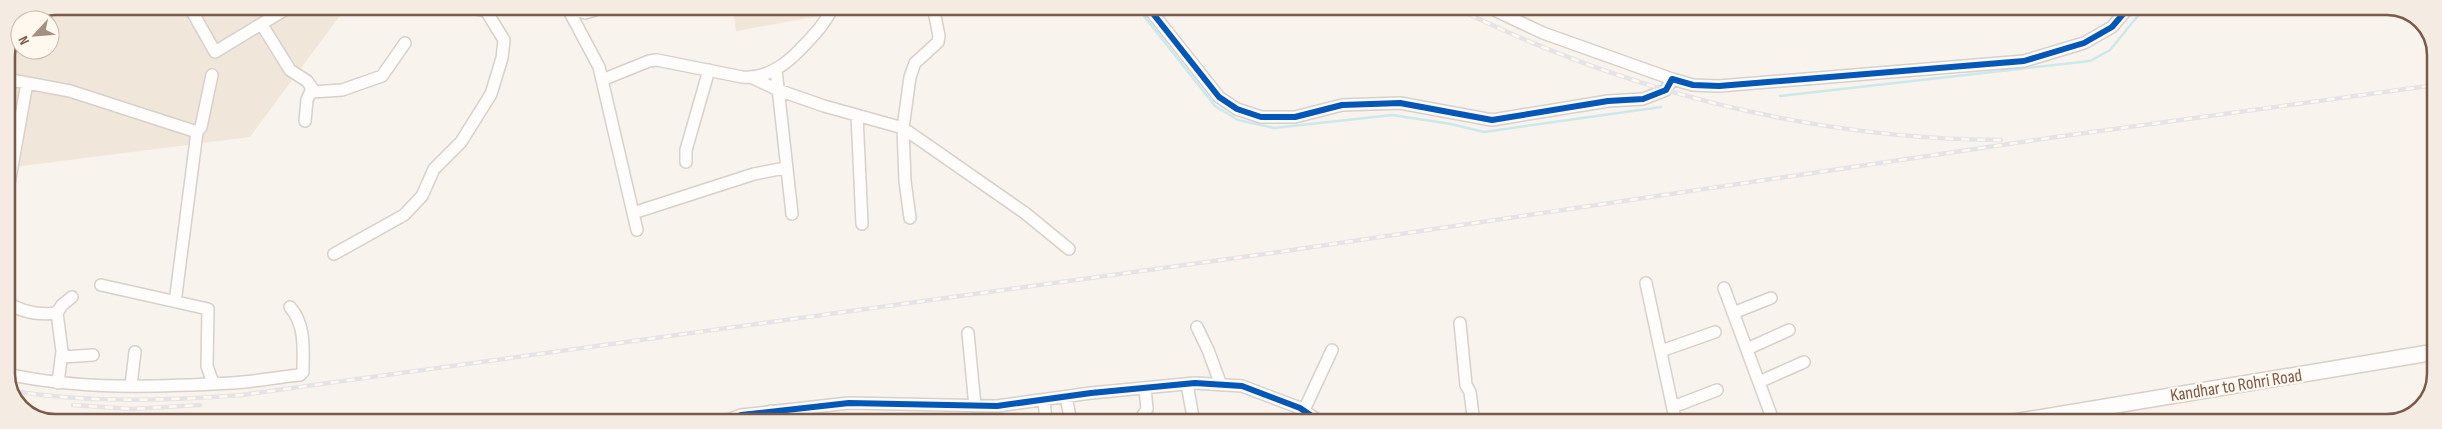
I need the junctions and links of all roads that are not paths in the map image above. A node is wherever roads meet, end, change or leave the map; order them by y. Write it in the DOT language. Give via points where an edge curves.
graph roads {
  1 [pos="194,15"];
  2 [pos="277,15"];
  3 [pos="491,15"];
  4 [pos="570,15"];
  5 [pos="829,15"];
  6 [pos="935,15"];
  7 [pos="1154,15"];
  8 [pos="1506,15"];
  9 [pos="2123,15"];
  10 [pos="262,25"];
  11 [pos="405,43"];
  12 [pos="710,70"];
  13 [pos="776,70"];
  14 [pos="212,76"];
  15 [pos="753,78"];
  16 [pos="1672,79"];
  17 [pos="602,80"];
  18 [pos="15,81"];
  19 [pos="27,83"];
  20 [pos="778,90"];
  21 [pos="312,92"];
  22 [pos="857,115"];
  23 [pos="305,121"];
  24 [pos="903,128"];
  25 [pos="197,132"];
  26 [pos="15,150"];
  27 [pos="686,162"];
  28 [pos="786,168"];
  29 [pos="633,213"];
  30 [pos="792,214"];
  31 [pos="910,218"];
  32 [pos="862,224"];
  33 [pos="637,230"];
  34 [pos="1069,249"];
  35 [pos="334,254"];
  36 [pos="1646,283"];
  37 [pos="101,285"];
  38 [pos="1724,288"];
  39 [pos="176,295"];
  40 [pos="72,297"];
  41 [pos="1771,298"];
  42 [pos="15,307"];
  43 [pos="290,307"];
  44 [pos="57,313"];
  45 [pos="1733,313"];
  46 [pos="1460,323"];
  47 [pos="1197,327"];
  48 [pos="1789,330"];
  49 [pos="1715,332"];
  50 [pos="968,333"];
  51 [pos="1747,349"];
  52 [pos="1332,350"];
  53 [pos="1661,351"];
  54 [pos="135,352"];
  55 [pos="2427,353"];
  56 [pos="93,355"];
  57 [pos="62,357"];
  58 [pos="1804,362"];
  59 [pos="15,375"];
  60 [pos="1759,382"];
  61 [pos="58,383"];
  62 [pos="213,383"];
  63 [pos="1187,384"];
  64 [pos="131,385"];
  65 [pos="1221,385"];
  66 [pos="1145,388"];
  67 [pos="1717,390"];
  68 [pos="1066,397"];
  69 [pos="1044,400"];
  70 [pos="975,406"];
  71 [pos="1673,407"];
  72 [pos="1304,410"];
  73 [pos="771,411"];
  74 [pos="748,414"];
  75 [pos="773,414"];
  76 [pos="1045,414"];
  77 [pos="1069,414"];
  78 [pos="1144,414"];
  79 [pos="1193,414"];
  80 [pos="1310,414"];
  81 [pos="1473,414"];
  82 [pos="1674,414"];
  83 [pos="1771,414"];
  84 [pos="2062,414"];
  1 -- 10 [label="street" via="215,52"];
  2 -- 10 [label="street"];
  3 -- 35 [label="street" via="504,40 502,58 491,94 461,142 434,169 422,196 412,208"];
  4 -- 17 [label="street" via="599,67"];
  5 -- 13 [label="street" via="820,28"];
  6 -- 24 [label="street" via="938,42 915,63"];
  7 -- 16 [label="street" via="1219,97 1238,109 1261,117 1295,117 1342,105 1400,103 1492,120 1608,101 1643,99 1666,90"];
  8 -- 16 [label="street" via="1543,33"];
  9 -- 16 [label="street" via="2112,27 2084,44 2024,61 1718,86 1693,85"];
  10 -- 21 [label="street" via="290,70 307,81"];
  11 -- 21 [label="street" via="382,76 342,90"];
  12 -- 15 [label="street"];
  12 -- 17 [label="street" via="657,60"];
  12 -- 27 [label="street" via="686,150"];
  13 -- 15 [label="street"];
  13 -- 20 [label="street"];
  14 -- 25 [label="street" via="201,127"];
  15 -- 20 [label="street"];
  17 -- 29 [label="street"];
  18 -- 19 [label="street"];
  19 -- 25 [label="street" via="70,91"];
  19 -- 26 [label="street"];
  20 -- 22 [label="street"];
  20 -- 28 [label="street"];
  21 -- 23 [label="street" via="307,100"];
  22 -- 24 [label="street"];
  22 -- 32 [label="street"];
  24 -- 31 [label="street"];
  24 -- 34 [label="street" via="1025,213"];
  25 -- 39 [label="street"];
  28 -- 29 [label="street" via="754,174"];
  28 -- 30 [label="street"];
  29 -- 33 [label="street"];
  36 -- 53 [label="street"];
  37 -- 62 [label="street" via="208,309 208,366"];
  38 -- 45 [label="street"];
  40 -- 44 [label="street"];
  41 -- 45 [label="street"];
  42 -- 44 [label="street" via="40,315"];
  43 -- 62 [label="street" via="297,315 302,331 303,372 300,375 232,384"];
  44 -- 57 [label="street"];
  45 -- 51 [label="street"];
  46 -- 81 [label="street" via="1466,385"];
  47 -- 65 [label="street"];
  48 -- 51 [label="street"];
  49 -- 53 [label="street"];
  50 -- 70 [label="street"];
  51 -- 60 [label="street"];
  52 -- 72 [label="street"];
  53 -- 71 [label="street"];
  54 -- 64 [label="street"];
  55 -- 84 [label="street, Kandhar to Rohri Road"];
  56 -- 57 [label="street"];
  57 -- 61 [label="street"];
  58 -- 60 [label="street"];
  59 -- 61 [label="street"];
  60 -- 83 [label="street"];
  61 -- 64 [label="street"];
  62 -- 64 [label="street"];
  63 -- 65 [label="street"];
  63 -- 66 [label="street"];
  63 -- 79 [label="street"];
  65 -- 72 [label="street" via="1242,386"];
  66 -- 68 [label="street"];
  66 -- 78 [label="street" via="1147,409"];
  67 -- 71 [label="street"];
  68 -- 69 [label="street"];
  68 -- 77 [label="street"];
  69 -- 70 [label="street"];
  69 -- 76 [label="street"];
  70 -- 73 [label="street" via="849,403"];
  71 -- 82 [label="street"];
  72 -- 80 [label="street"];
  73 -- 74 [label="street"];
  73 -- 75 [label="street"];
}
